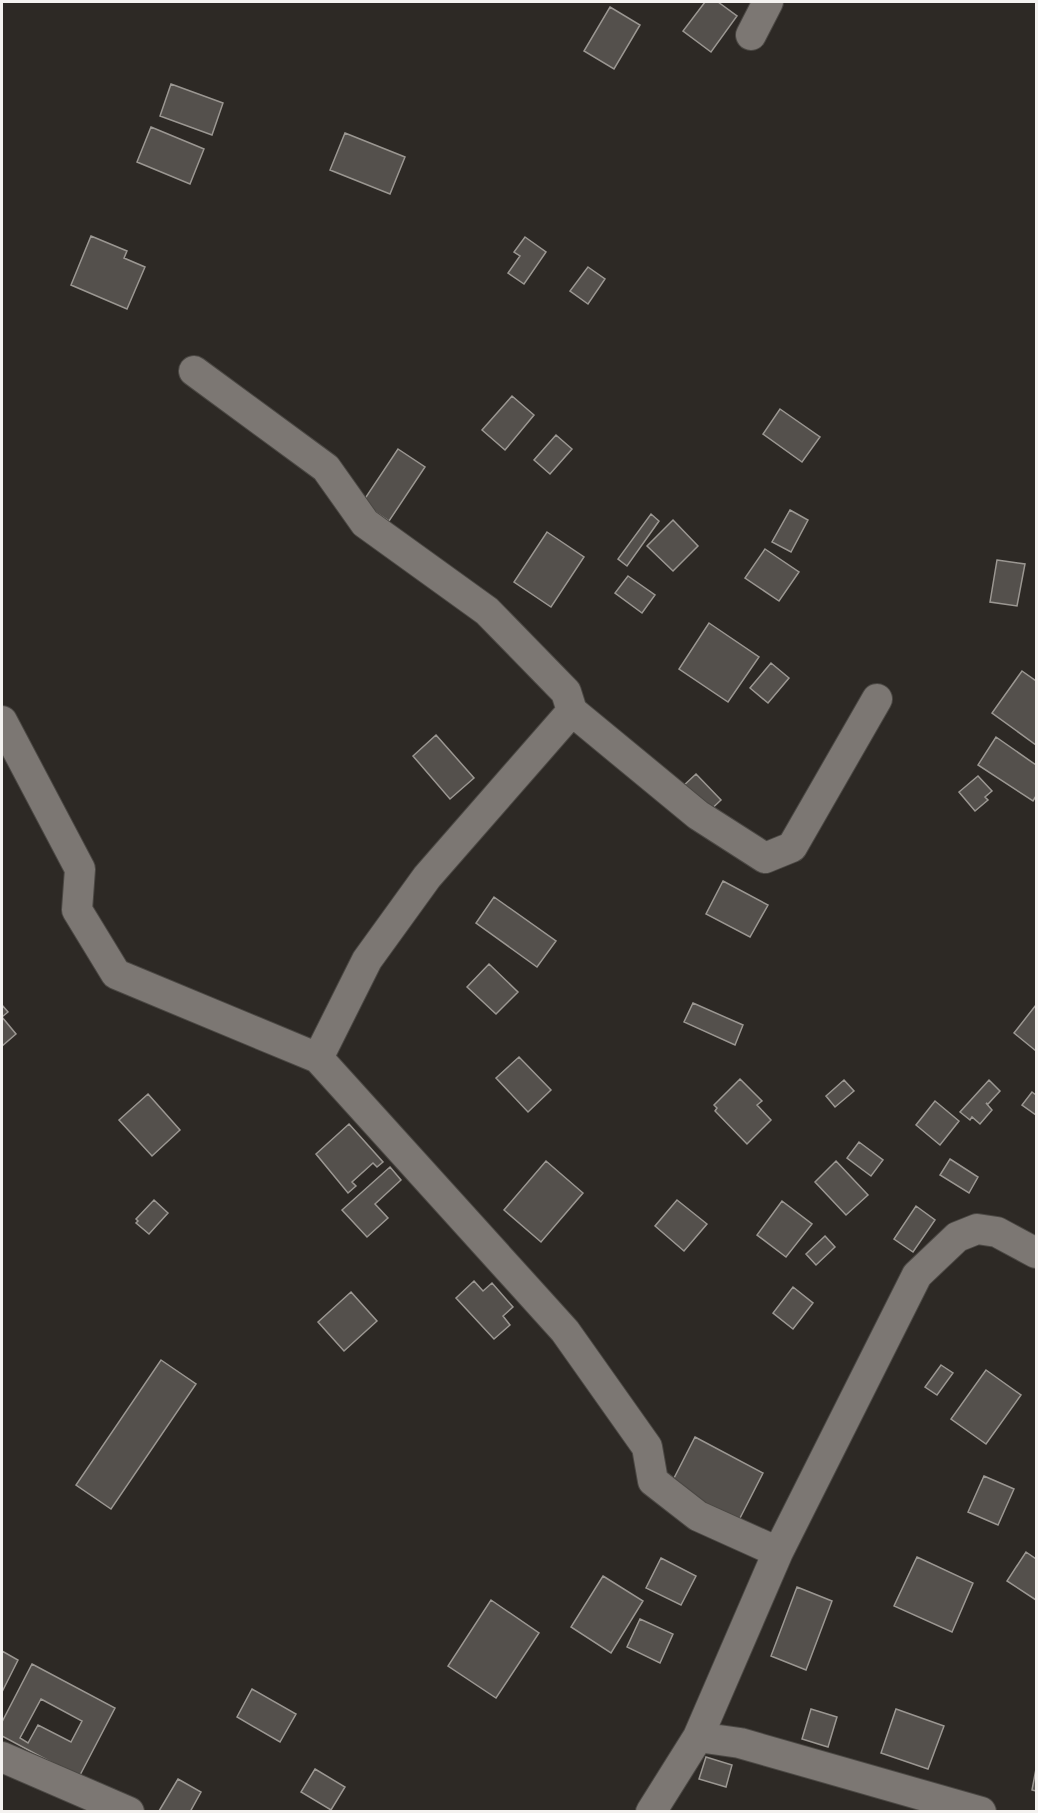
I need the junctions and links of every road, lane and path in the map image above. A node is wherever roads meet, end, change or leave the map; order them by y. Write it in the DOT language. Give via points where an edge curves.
graph roads {
  1 [pos="768,2"];
  2 [pos="751,35"];
  3 [pos="194,371"];
  4 [pos="877,699"];
  5 [pos="572,711"];
  6 [pos="2,721"];
  7 [pos="318,1058"];
  8 [pos="1036,1253"];
  9 [pos="778,1552"];
  10 [pos="698,1737"];
  11 [pos="2,1757"];
  12 [pos="129,1812"];
  13 [pos="651,1812"];
  14 [pos="981,1812"];
  1 -- 2 [label="street"];
  3 -- 5 [label="street" via="326,468 365,523 487,611 566,692"];
  4 -- 5 [label="street" via="792,847 765,858 698,815"];
  5 -- 7 [label="street" via="427,877 367,960"];
  6 -- 7 [label="street" via="80,870 77,910 116,974"];
  7 -- 9 [label="street" via="565,1331 647,1447 653,1481 698,1516"];
  8 -- 9 [label="street" via="997,1232 977,1229 957,1237 917,1275"];
  9 -- 10 [label="street"];
  10 -- 13 [label="street"];
  10 -- 14 [label="street" via="740,1743"];
  11 -- 12 [label="street"];
}
